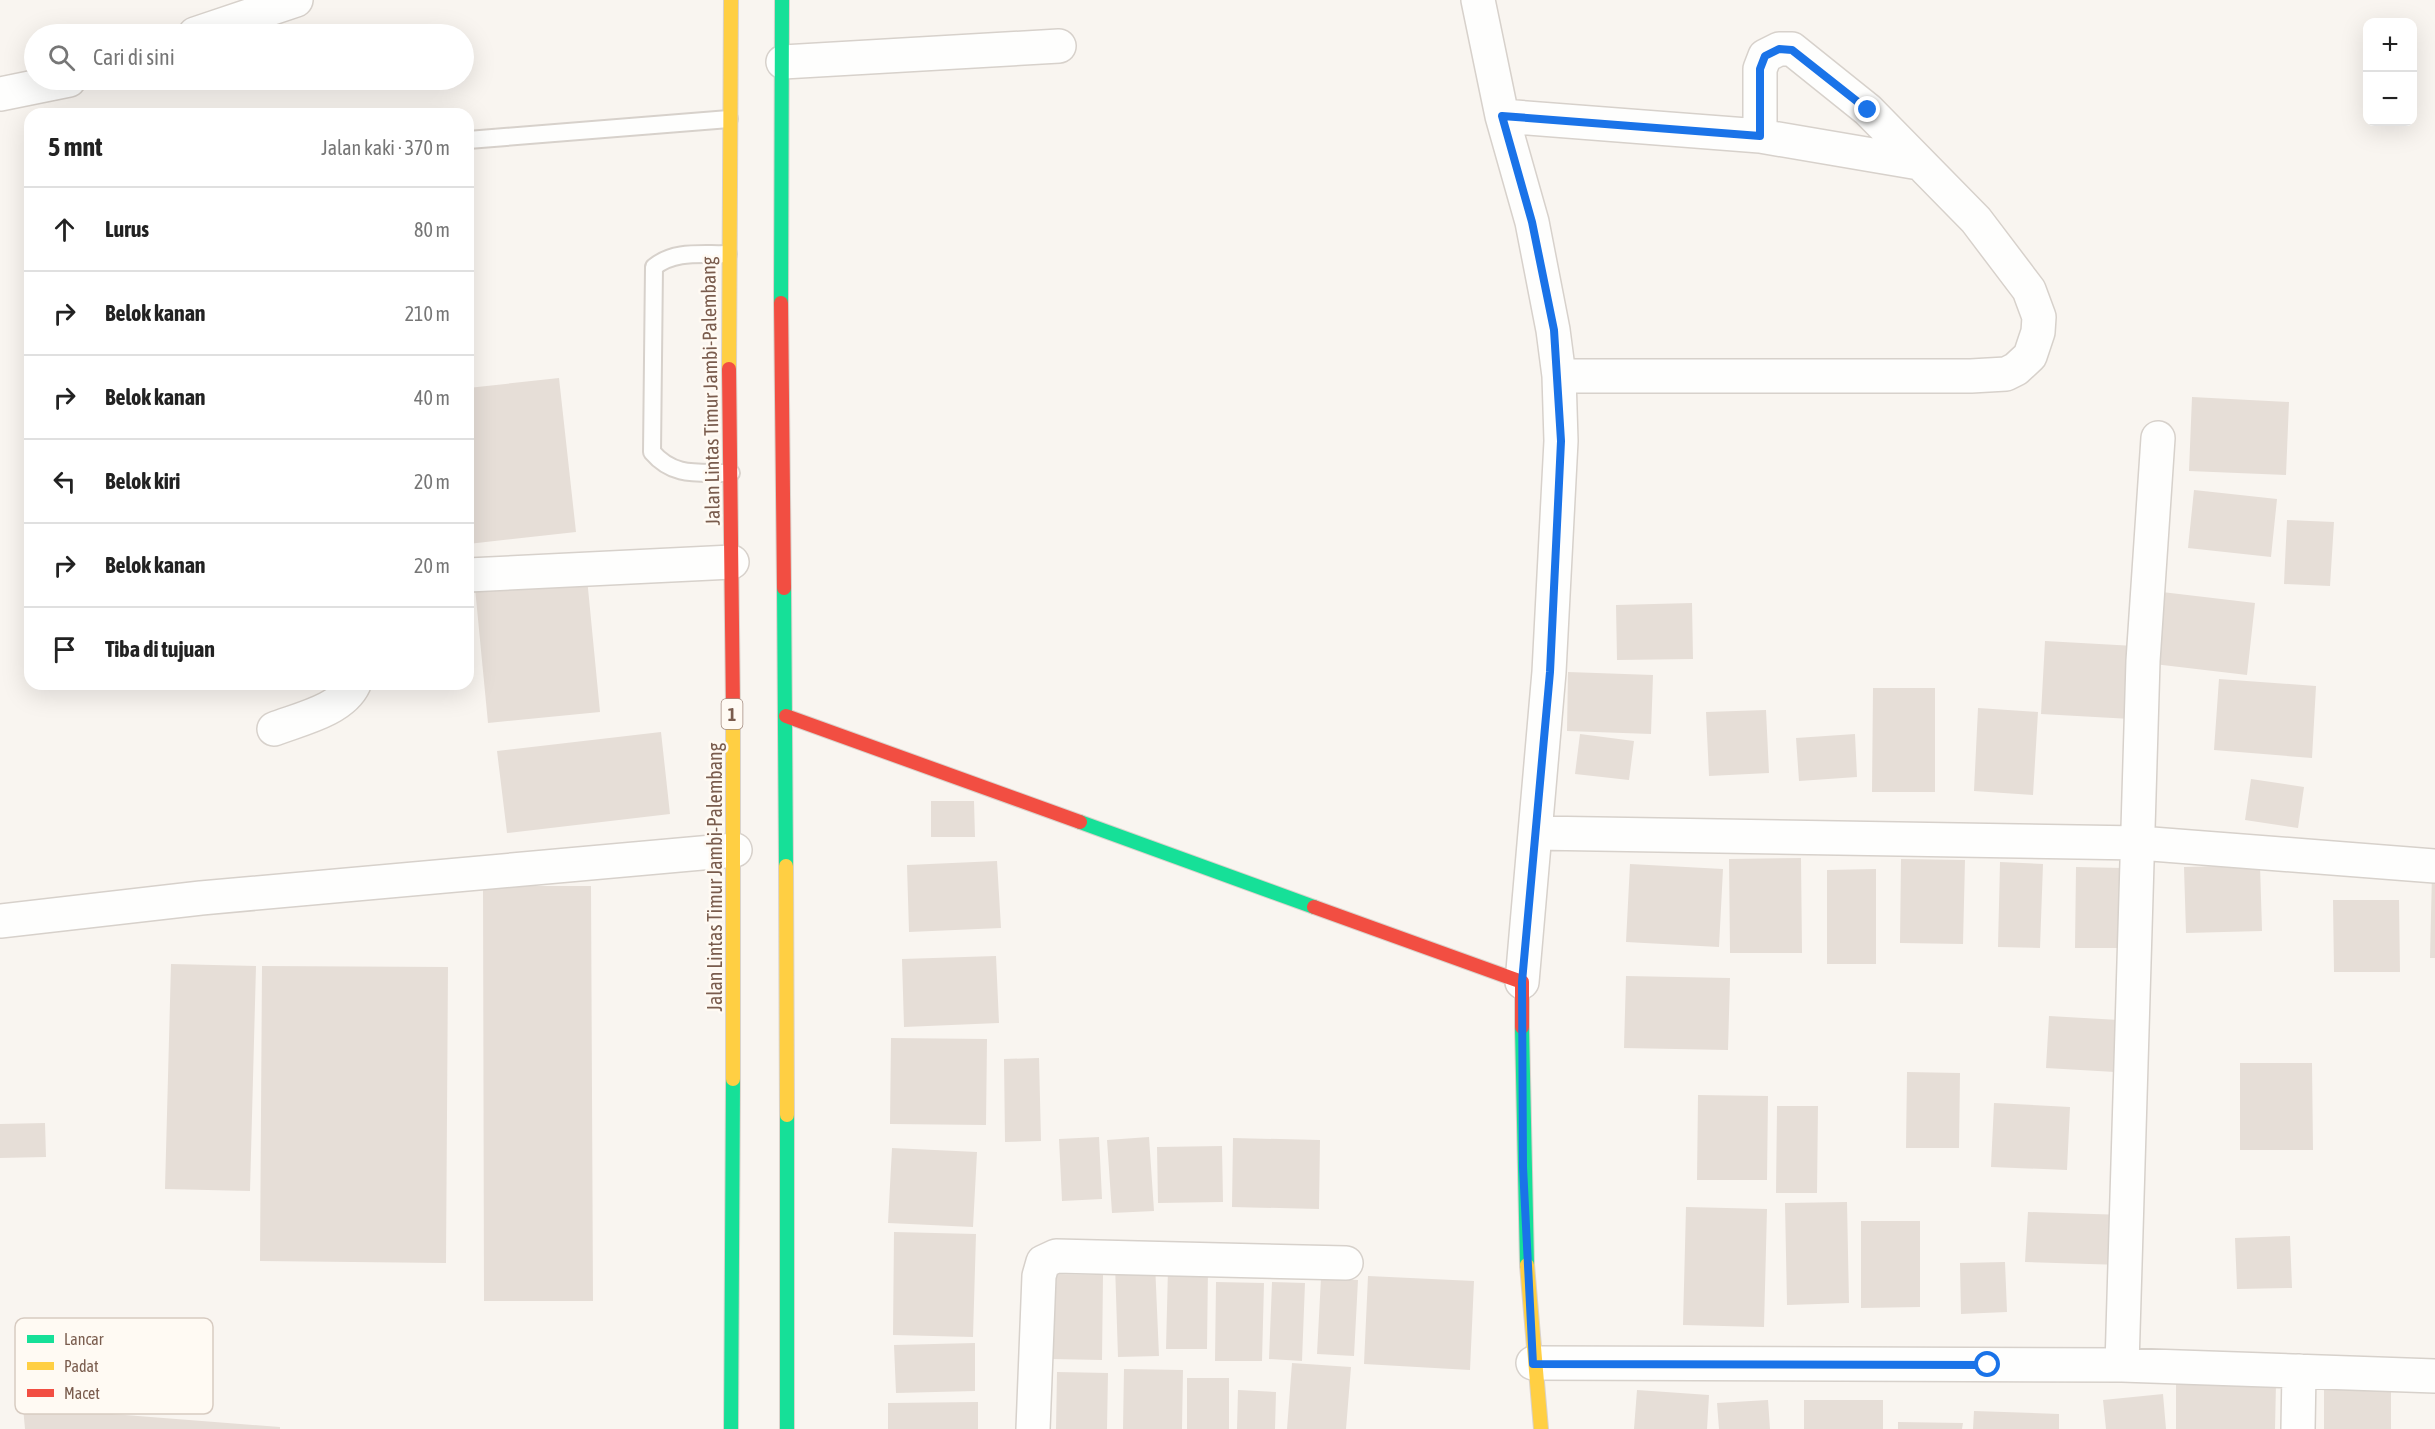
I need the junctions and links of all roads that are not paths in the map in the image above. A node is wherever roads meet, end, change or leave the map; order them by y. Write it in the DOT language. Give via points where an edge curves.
graph roads {
  1 [pos="296,0"];
  2 [pos="731,0"];
  3 [pos="782,0"];
  4 [pos="1478,0"];
  5 [pos="225,24"];
  6 [pos="1059,46"];
  7 [pos="783,62"];
  8 [pos="24,89"];
  9 [pos="0,94"];
  10 [pos="1502,116"];
  11 [pos="729,119"];
  12 [pos="1760,136"];
  13 [pos="474,140"];
  14 [pos="1919,163"];
  15 [pos="728,254"];
  16 [pos="1558,376"];
  17 [pos="2158,438"];
  18 [pos="731,473"];
  19 [pos="732,562"];
  20 [pos="474,575"];
  21 [pos="351,690"];
  22 [pos="786,716"];
  23 [pos="274,729"];
  24 [pos="1536,833"];
  25 [pos="2139,843"];
  26 [pos="735,850"];
  27 [pos="2435,866"];
  28 [pos="0,921"];
  29 [pos="1522,982"];
  30 [pos="1346,1263"];
  31 [pos="1533,1364"];
  32 [pos="2122,1365"];
  33 [pos="2299,1371"];
  34 [pos="2435,1376"];
  35 [pos="731,1429"];
  36 [pos="786,1429"];
  37 [pos="1033,1429"];
  38 [pos="1541,1429"];
  39 [pos="2298,1429"];
  1 -- 5 [label="street"];
  2 -- 11 [label="main road, Jalan Lintas Timur Jambi-Palembang / 1"];
  3 -- 7 [label="main road"];
  4 -- 10 [label="street"];
  6 -- 7 [label="street"];
  7 -- 22 [label="main road" via="776,329"];
  8 -- 9 [label="street"];
  10 -- 12 [label="street"];
  10 -- 16 [label="street" via="1532,222 1554,330"];
  11 -- 13 [label="lane"];
  11 -- 15 [label="main road, Jalan Lintas Timur Jambi-Palembang / 1"];
  12 -- 14 [label="street"];
  12 -- 14 [label="street" via="1760,69 1765,56 1779,49 1792,50 1868,110"];
  14 -- 16 [label="street" via="1976,220 2036,303 2038,332 2030,356 2016,369 2006,374 1971,376"];
  15 -- 18 [label="main road, Jalan Lintas Timur Jambi-Palembang / 1" via="734,328"];
  15 -- 18 [label="lane" via="676,255 664,258 654,267 652,452 663,464 680,472"];
  16 -- 24 [label="street" via="1561,441 1550,672"];
  17 -- 25 [label="street" via="2144,661"];
  18 -- 19 [label="main road, Jalan Lintas Timur Jambi-Palembang / 1"];
  19 -- 20 [label="street"];
  19 -- 26 [label="main road, Jalan Lintas Timur Jambi-Palembang / 1"];
  21 -- 23 [label="street" via="348,696 320,712"];
  22 -- 29 [label="main road"];
  22 -- 36 [label="main road"];
  24 -- 25 [label="street"];
  24 -- 29 [label="street"];
  25 -- 27 [label="street"];
  25 -- 32 [label="street"];
  26 -- 28 [label="street" via="190,899"];
  26 -- 35 [label="main road, Jalan Lintas Timur Jambi-Palembang / 1"];
  29 -- 31 [label="main road" via="1523,1167"];
  30 -- 37 [label="street" via="1056,1256 1043,1262 1039,1276"];
  31 -- 32 [label="street"];
  31 -- 38 [label="main road"];
  32 -- 33 [label="street"];
  33 -- 34 [label="street"];
  33 -- 39 [label="street"];
}
